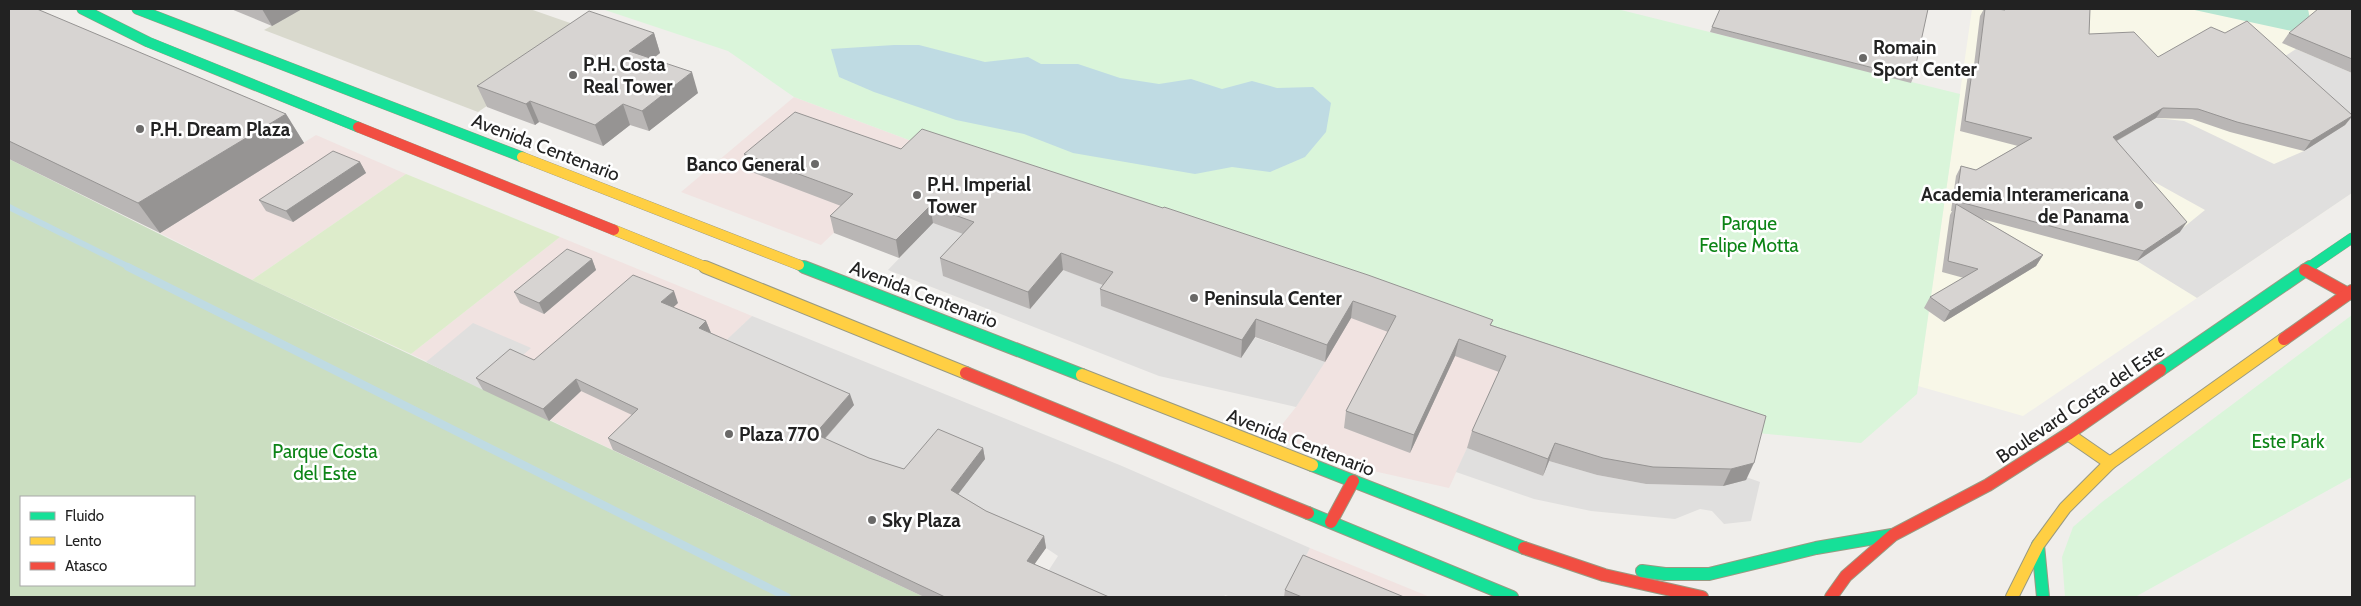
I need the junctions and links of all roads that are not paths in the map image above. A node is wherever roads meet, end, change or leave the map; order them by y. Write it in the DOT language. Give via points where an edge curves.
graph roads {
  1 [pos="82,9"];
  2 [pos="137,9"];
  3 [pos="623,196"];
  4 [pos="591,221"];
  5 [pos="2352,238"];
  6 [pos="2305,270"];
  7 [pos="2350,292"];
  8 [pos="2068,434"];
  9 [pos="2110,463"];
  10 [pos="1353,481"];
  11 [pos="1331,522"];
  12 [pos="1893,534"];
  13 [pos="2038,545"];
  14 [pos="1574,567"];
  15 [pos="1512,597"];
  16 [pos="1702,597"];
  17 [pos="1831,597"];
  18 [pos="2012,597"];
  19 [pos="2043,597"];
  1 -- 4 [label="main road" via="148,42"];
  2 -- 3 [label="main road, Avenida Centenario"];
  3 -- 4 [label="main road"];
  3 -- 10 [label="main road, Avenida Centenario" via="1150,406"];
  4 -- 11 [label="main road" via="1130,435"];
  5 -- 6 [label="main road, Boulevard Costa del Este"];
  6 -- 7 [label="main road"];
  6 -- 8 [label="main road, Boulevard Costa del Este"];
  7 -- 9 [label="main road"];
  8 -- 9 [label="main road"];
  8 -- 12 [label="main road, Boulevard Costa del Este" via="1988,485"];
  9 -- 13 [label="main road" via="2064,508"];
  10 -- 11 [label="main road"];
  10 -- 14 [label="main road, Avenida Centenario"];
  11 -- 15 [label="main road"];
  12 -- 14 [label="main road" via="1816,548 1709,574 1665,574 1606,566"];
  12 -- 17 [label="main road, Boulevard Costa del Este" via="1846,576"];
  13 -- 18 [label="main road"];
  13 -- 19 [label="main road"];
  14 -- 16 [label="main road, Avenida Centenario" via="1658,590"];
}
